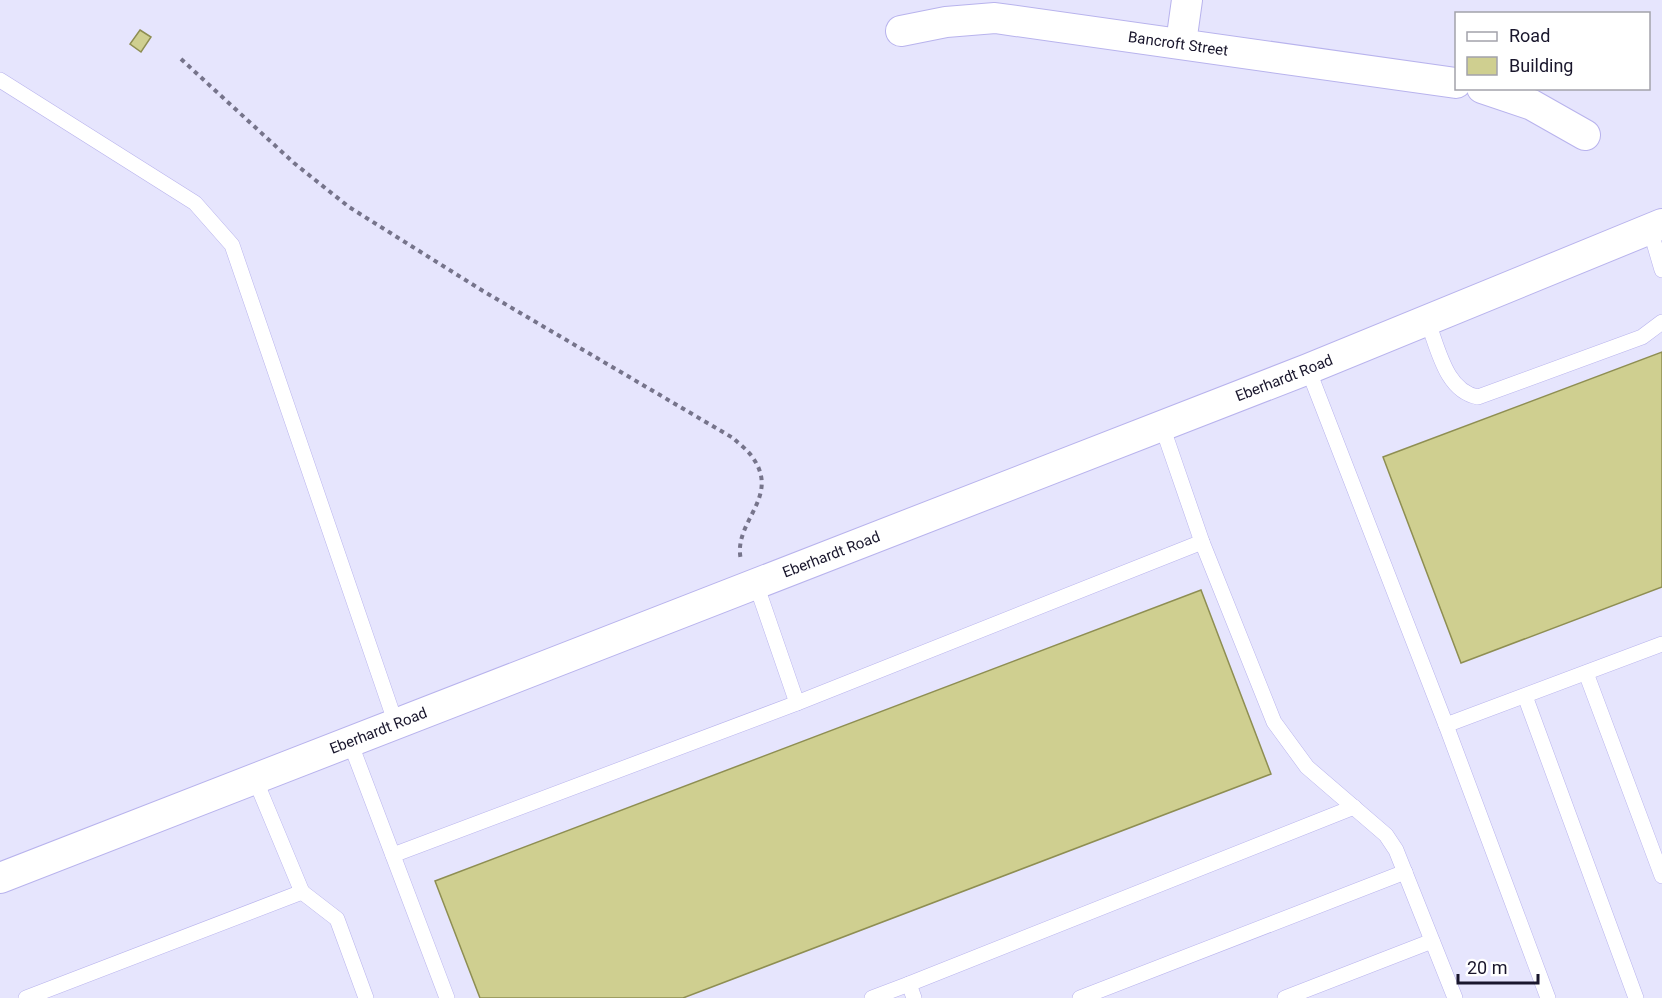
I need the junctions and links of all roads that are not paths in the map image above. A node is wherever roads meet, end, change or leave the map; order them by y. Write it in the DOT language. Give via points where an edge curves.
graph roads {
  1 [pos="1187,0"];
  2 [pos="901,31"];
  3 [pos="1181,43"];
  4 [pos="0,80"];
  5 [pos="1455,83"];
  6 [pos="1488,90"];
  7 [pos="1586,135"];
  8 [pos="1656,226"];
  9 [pos="1662,270"];
  10 [pos="1427,320"];
  11 [pos="1662,322"];
  12 [pos="1308,369"];
  13 [pos="1162,426"];
  14 [pos="1202,542"];
  15 [pos="752,585"];
  16 [pos="1661,646"];
  17 [pos="1586,673"];
  18 [pos="1525,696"];
  19 [pos="797,703"];
  20 [pos="396,724"];
  21 [pos="1446,725"];
  22 [pos="350,742"];
  23 [pos="255,779"];
  24 [pos="1354,807"];
  25 [pos="393,855"];
  26 [pos="1404,872"];
  27 [pos="1662,876"];
  28 [pos="0,878"];
  29 [pos="302,892"];
  30 [pos="1432,941"];
  31 [pos="911,991"];
  32 [pos="26,998"];
  33 [pos="366,998"];
  34 [pos="447,998"];
  35 [pos="872,998"];
  36 [pos="1080,998"];
  37 [pos="1286,998"];
  38 [pos="1455,998"];
  39 [pos="1548,998"];
  40 [pos="1636,998"];
  1 -- 3 [label="street"];
  2 -- 3 [label="street, Bancroft Street" via="995,18"];
  3 -- 5 [label="street, Bancroft Street"];
  4 -- 20 [label="lane" via="195,203 232,245"];
  6 -- 7 [label="street" via="1532,105"];
  8 -- 9 [label="lane"];
  8 -- 10 [label="street, Eberhardt Road"];
  10 -- 11 [label="lane" via="1449,376 1467,395 1478,397 1642,337"];
  10 -- 12 [label="street, Eberhardt Road"];
  12 -- 13 [label="street, Eberhardt Road"];
  12 -- 21 [label="lane"];
  13 -- 14 [label="lane"];
  13 -- 15 [label="street, Eberhardt Road"];
  14 -- 19 [label="lane"];
  14 -- 24 [label="lane" via="1274,722 1307,767"];
  15 -- 19 [label="lane"];
  15 -- 20 [label="street, Eberhardt Road"];
  16 -- 17 [label="lane"];
  17 -- 18 [label="lane"];
  17 -- 27 [label="lane"];
  18 -- 21 [label="lane"];
  18 -- 40 [label="lane"];
  19 -- 25 [label="lane"];
  20 -- 22 [label="street, Eberhardt Road"];
  21 -- 39 [label="lane"];
  22 -- 23 [label="street, Eberhardt Road"];
  22 -- 25 [label="lane"];
  23 -- 28 [label="street, Eberhardt Road"];
  23 -- 29 [label="lane"];
  24 -- 26 [label="lane" via="1386,835"];
  24 -- 31 [label="lane"];
  25 -- 34 [label="lane"];
  26 -- 30 [label="lane"];
  26 -- 36 [label="lane"];
  29 -- 32 [label="lane"];
  29 -- 33 [label="lane" via="337,919"];
  30 -- 37 [label="lane"];
  30 -- 38 [label="lane"];
  31 -- 35 [label="lane"];
}
